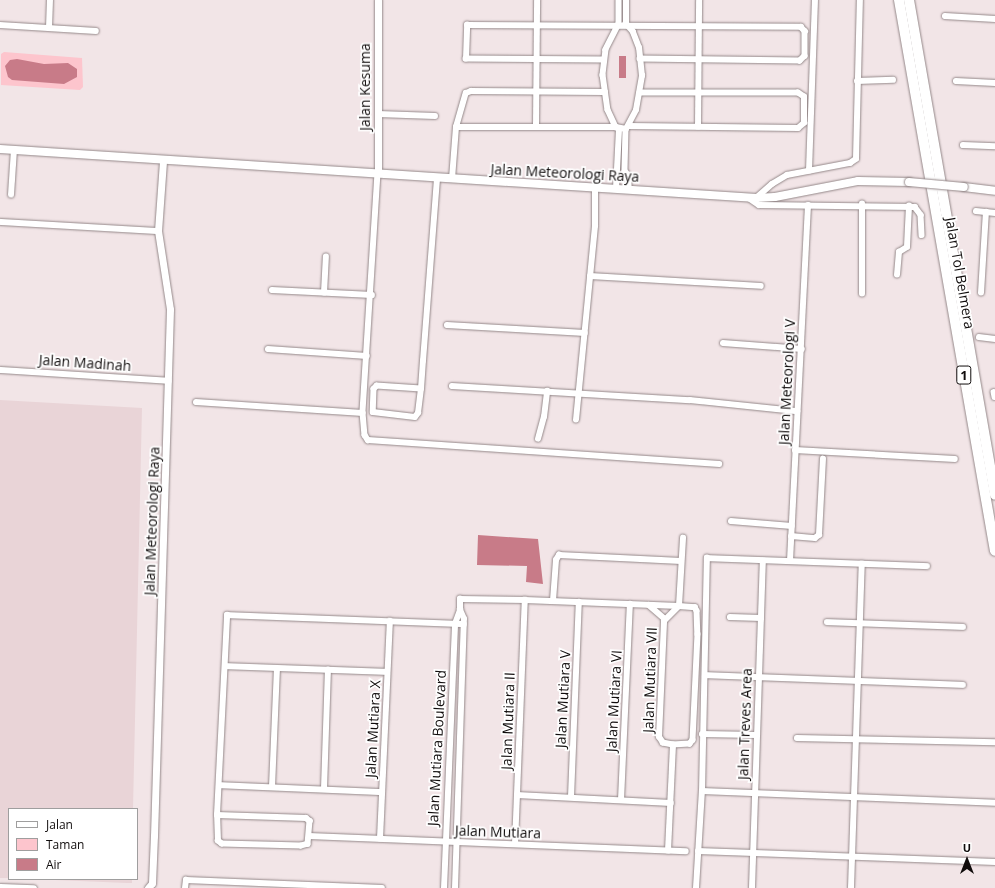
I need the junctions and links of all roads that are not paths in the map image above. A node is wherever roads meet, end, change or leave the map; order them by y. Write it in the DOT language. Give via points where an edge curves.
graph roads {
  1 [pos="50,0"];
  2 [pos="378,0"];
  3 [pos="537,0"];
  4 [pos="619,0"];
  5 [pos="626,0"];
  6 [pos="699,0"];
  7 [pos="815,0"];
  8 [pos="860,0"];
  9 [pos="899,0"];
  10 [pos="909,0"];
  11 [pos="945,16"];
  12 [pos="995,19"];
  13 [pos="619,24"];
  14 [pos="626,24"];
  15 [pos="0,25"];
  16 [pos="537,25"];
  17 [pos="699,26"];
  18 [pos="49,28"];
  19 [pos="96,31"];
  20 [pos="640,59"];
  21 [pos="537,60"];
  22 [pos="604,60"];
  23 [pos="699,60"];
  24 [pos="893,80"];
  25 [pos="857,81"];
  26 [pos="956,81"];
  27 [pos="995,83"];
  28 [pos="536,91"];
  29 [pos="605,92"];
  30 [pos="640,93"];
  31 [pos="698,93"];
  32 [pos="378,114"];
  33 [pos="435,116"];
  34 [pos="536,126"];
  35 [pos="456,127"];
  36 [pos="698,127"];
  37 [pos="623,128"];
  38 [pos="963,145"];
  39 [pos="995,146"];
  40 [pos="0,149"];
  41 [pos="14,150"];
  42 [pos="164,161"];
  43 [pos="618,171"];
  44 [pos="625,171"];
  45 [pos="809,171"];
  46 [pos="378,173"];
  47 [pos="437,178"];
  48 [pos="452,179"];
  49 [pos="595,188"];
  50 [pos="616,189"];
  51 [pos="629,190"];
  52 [pos="995,191"];
  53 [pos="11,195"];
  54 [pos="752,198"];
  55 [pos="862,204"];
  56 [pos="808,205"];
  57 [pos="909,206"];
  58 [pos="976,212"];
  59 [pos="986,212"];
  60 [pos="995,213"];
  61 [pos="0,222"];
  62 [pos="158,231"];
  63 [pos="922,235"];
  64 [pos="326,257"];
  65 [pos="897,275"];
  66 [pos="590,276"];
  67 [pos="761,286"];
  68 [pos="272,290"];
  69 [pos="324,293"];
  70 [pos="981,293"];
  71 [pos="862,294"];
  72 [pos="372,295"];
  73 [pos="447,325"];
  74 [pos="585,333"];
  75 [pos="979,337"];
  76 [pos="995,339"];
  77 [pos="723,343"];
  78 [pos="268,349"];
  79 [pos="802,349"];
  80 [pos="368,356"];
  81 [pos="0,370"];
  82 [pos="169,381"];
  83 [pos="452,386"];
  84 [pos="420,389"];
  85 [pos="546,391"];
  86 [pos="580,392"];
  87 [pos="196,402"];
  88 [pos="797,411"];
  89 [pos="363,413"];
  90 [pos="576,420"];
  91 [pos="538,439"];
  92 [pos="795,450"];
  93 [pos="822,459"];
  94 [pos="955,459"];
  95 [pos="719,464"];
  96 [pos="995,495"];
  97 [pos="731,521"];
  98 [pos="792,526"];
  99 [pos="791,536"];
  100 [pos="683,538"];
  101 [pos="995,551"];
  102 [pos="763,560"];
  103 [pos="681,561"];
  104 [pos="790,561"];
  105 [pos="862,564"];
  106 [pos="927,566"];
  107 [pos="525,600"];
  108 [pos="553,601"];
  109 [pos="579,602"];
  110 [pos="630,604"];
  111 [pos="649,604"];
  112 [pos="679,606"];
  113 [pos="460,610"];
  114 [pos="730,617"];
  115 [pos="761,618"];
  116 [pos="665,619"];
  117 [pos="390,621"];
  118 [pos="827,622"];
  119 [pos="860,622"];
  120 [pos="455,624"];
  121 [pos="464,624"];
  122 [pos="963,627"];
  123 [pos="225,666"];
  124 [pos="277,669"];
  125 [pos="328,670"];
  126 [pos="387,672"];
  127 [pos="705,675"];
  128 [pos="759,678"];
  129 [pos="858,681"];
  130 [pos="963,685"];
  131 [pos="702,734"];
  132 [pos="756,735"];
  133 [pos="796,738"];
  134 [pos="855,740"];
  135 [pos="995,742"];
  136 [pos="673,745"];
  137 [pos="219,785"];
  138 [pos="272,787"];
  139 [pos="324,789"];
  140 [pos="702,791"];
  141 [pos="382,792"];
  142 [pos="754,794"];
  143 [pos="517,795"];
  144 [pos="570,797"];
  145 [pos="853,797"];
  146 [pos="621,800"];
  147 [pos="671,802"];
  148 [pos="995,803"];
  149 [pos="217,815"];
  150 [pos="309,836"];
  151 [pos="380,839"];
  152 [pos="445,841"];
  153 [pos="457,842"];
  154 [pos="515,844"];
  155 [pos="668,851"];
  156 [pos="686,851"];
  157 [pos="698,851"];
  158 [pos="752,852"];
  159 [pos="853,855"];
  160 [pos="995,862"];
  161 [pos="152,886"];
  162 [pos="0,887"];
  163 [pos="33,888"];
  164 [pos="185,888"];
  165 [pos="382,888"];
  166 [pos="444,888"];
  167 [pos="455,888"];
  168 [pos="696,888"];
  169 [pos="752,888"];
  170 [pos="851,888"];
  1 -- 18 [label="street"];
  2 -- 32 [label="street, Jalan Kesuma"];
  3 -- 16 [label="street"];
  4 -- 13 [label="street"];
  5 -- 14 [label="street"];
  6 -- 17 [label="street"];
  7 -- 45 [label="street"];
  8 -- 25 [label="street"];
  9 -- 101 [label="highway, Jalan Tol Belmera / 1"];
  10 -- 96 [label="highway, Jalan Tol Belmera / 1"];
  11 -- 12 [label="street"];
  13 -- 14 [label="street"];
  13 -- 16 [label="street"];
  13 -- 22 [label="street" via="609,39"];
  14 -- 17 [label="street"];
  14 -- 20 [label="street" via="633,32"];
  15 -- 18 [label="street"];
  16 -- 21 [label="street"];
  16 -- 21 [label="street" via="467,25 466,59"];
  17 -- 23 [label="street"];
  17 -- 23 [label="street" via="801,27 805,31 805,56 800,60"];
  18 -- 19 [label="street"];
  20 -- 23 [label="street"];
  20 -- 30 [label="street"];
  21 -- 22 [label="street"];
  21 -- 28 [label="street"];
  22 -- 29 [label="street"];
  23 -- 31 [label="street"];
  24 -- 25 [label="street"];
  25 -- 45 [label="street" via="856,159 850,163"];
  26 -- 27 [label="street"];
  28 -- 29 [label="street"];
  28 -- 34 [label="street"];
  28 -- 35 [label="street" via="471,91 464,98"];
  29 -- 37 [label="street" via="608,110"];
  30 -- 31 [label="street"];
  30 -- 37 [label="street"];
  31 -- 36 [label="street"];
  31 -- 36 [label="street" via="798,93 804,97 804,123 798,128"];
  32 -- 33 [label="street"];
  32 -- 46 [label="street, Jalan Kesuma"];
  34 -- 35 [label="street"];
  34 -- 37 [label="street"];
  35 -- 48 [label="street"];
  36 -- 37 [label="street"];
  37 -- 43 [label="street"];
  37 -- 44 [label="street"];
  38 -- 39 [label="street"];
  40 -- 41 [label="main road, Jalan Meteorologi Raya"];
  41 -- 42 [label="main road, Jalan Meteorologi Raya"];
  41 -- 53 [label="street"];
  42 -- 46 [label="main road, Jalan Meteorologi Raya"];
  42 -- 62 [label="street, Jalan Meteorologi Raya"];
  43 -- 44 [label="street"];
  43 -- 50 [label="street"];
  44 -- 51 [label="street" via="629,176"];
  45 -- 54 [label="street" via="782,178"];
  46 -- 47 [label="main road, Jalan Meteorologi Raya"];
  46 -- 72 [label="street"];
  47 -- 48 [label="main road, Jalan Meteorologi Raya"];
  47 -- 84 [label="street"];
  48 -- 49 [label="main road, Jalan Meteorologi Raya"];
  49 -- 50 [label="main road, Jalan Meteorologi Raya"];
  49 -- 66 [label="street" via="595,226"];
  50 -- 51 [label="main road, Jalan Meteorologi Raya"];
  51 -- 54 [label="main road, Jalan Meteorologi Raya"];
  52 -- 54 [label="main road, Jalan Meteorologi Raya, bridge" via="909,182 858,180 775,197"];
  54 -- 56 [label="street" via="759,205"];
  55 -- 56 [label="street"];
  55 -- 57 [label="street"];
  55 -- 71 [label="street"];
  56 -- 79 [label="street, Jalan Meteorologi V"];
  57 -- 63 [label="street" via="919,209"];
  57 -- 65 [label="street" via="908,247 899,252"];
  58 -- 59 [label="street"];
  59 -- 60 [label="street"];
  59 -- 70 [label="street"];
  61 -- 62 [label="street"];
  62 -- 82 [label="street, Jalan Meteorologi Raya" via="170,309"];
  64 -- 69 [label="street"];
  66 -- 67 [label="street"];
  66 -- 74 [label="street"];
  68 -- 69 [label="street"];
  69 -- 72 [label="street"];
  72 -- 80 [label="street"];
  73 -- 74 [label="street"];
  74 -- 86 [label="street"];
  75 -- 76 [label="street"];
  77 -- 79 [label="street"];
  78 -- 80 [label="street"];
  79 -- 88 [label="street, Jalan Meteorologi V"];
  80 -- 89 [label="street"];
  81 -- 82 [label="street, Jalan Madinah"];
  82 -- 161 [label="street, Jalan Meteorologi Raya"];
  83 -- 85 [label="street"];
  84 -- 84 [label="street" via="416,416 373,412 374,389 377,386"];
  85 -- 86 [label="street"];
  85 -- 91 [label="street" via="544,417"];
  86 -- 88 [label="street"];
  86 -- 90 [label="street"];
  87 -- 89 [label="street"];
  88 -- 92 [label="street, Jalan Meteorologi V"];
  89 -- 95 [label="street" via="365,435 370,440"];
  92 -- 94 [label="street"];
  92 -- 98 [label="street, Jalan Meteorologi V"];
  93 -- 99 [label="street" via="819,535 815,538"];
  97 -- 98 [label="street"];
  98 -- 99 [label="street, Jalan Meteorologi V"];
  99 -- 104 [label="street, Jalan Meteorologi V"];
  100 -- 103 [label="street"];
  102 -- 104 [label="street"];
  102 -- 115 [label="street, Jalan Treves Area"];
  102 -- 127 [label="street" via="707,558"];
  103 -- 108 [label="street" via="559,555 556,560"];
  103 -- 112 [label="street"];
  104 -- 105 [label="street"];
  105 -- 106 [label="street"];
  105 -- 119 [label="street"];
  107 -- 108 [label="street"];
  107 -- 113 [label="street, Jalan Mutiara Boulevard" via="462,598"];
  107 -- 143 [label="street, Jalan Mutiara II"];
  108 -- 109 [label="street"];
  109 -- 110 [label="street"];
  109 -- 144 [label="street, Jalan Mutiara V"];
  110 -- 111 [label="street"];
  110 -- 146 [label="street, Jalan Mutiara VI"];
  111 -- 112 [label="street"];
  111 -- 116 [label="street, Jalan Mutiara VII"];
  112 -- 116 [label="street, Jalan Mutiara VII"];
  112 -- 136 [label="street" via="697,610 698,648 693,740 690,744"];
  113 -- 120 [label="street, Jalan Mutiara Boulevard"];
  113 -- 121 [label="street, Jalan Mutiara Boulevard"];
  114 -- 115 [label="street"];
  115 -- 128 [label="street, Jalan Treves Area"];
  116 -- 136 [label="street, Jalan Mutiara VII" via="659,737 663,743"];
  117 -- 120 [label="street"];
  117 -- 123 [label="street" via="228,615"];
  117 -- 126 [label="street, Jalan Mutiara X"];
  118 -- 119 [label="street"];
  119 -- 122 [label="street"];
  119 -- 129 [label="street"];
  120 -- 121 [label="street"];
  120 -- 152 [label="street, Jalan Mutiara Boulevard"];
  121 -- 153 [label="street, Jalan Mutiara Boulevard"];
  123 -- 124 [label="street"];
  123 -- 137 [label="street"];
  124 -- 125 [label="street"];
  124 -- 138 [label="street"];
  125 -- 126 [label="street"];
  125 -- 139 [label="street"];
  126 -- 141 [label="street, Jalan Mutiara X"];
  127 -- 128 [label="street"];
  127 -- 131 [label="street"];
  128 -- 129 [label="street"];
  128 -- 132 [label="street, Jalan Treves Area"];
  129 -- 130 [label="street"];
  129 -- 134 [label="street"];
  131 -- 132 [label="street"];
  131 -- 140 [label="street"];
  132 -- 142 [label="street, Jalan Treves Area"];
  133 -- 134 [label="street"];
  134 -- 135 [label="street"];
  134 -- 145 [label="street"];
  136 -- 147 [label="street, Jalan Mutiara VII"];
  137 -- 138 [label="street"];
  137 -- 149 [label="street"];
  138 -- 139 [label="street"];
  139 -- 141 [label="street"];
  140 -- 142 [label="street"];
  140 -- 157 [label="street"];
  141 -- 151 [label="street, Jalan Mutiara X"];
  142 -- 145 [label="street"];
  142 -- 158 [label="street, Jalan Treves Area"];
  143 -- 144 [label="street"];
  143 -- 154 [label="street, Jalan Mutiara II"];
  144 -- 146 [label="street"];
  145 -- 148 [label="street"];
  145 -- 159 [label="street"];
  146 -- 147 [label="street"];
  147 -- 155 [label="street, Jalan Mutiara VII"];
  149 -- 150 [label="street" via="306,818 310,821"];
  149 -- 150 [label="street" via="218,841 222,844 304,846 308,844"];
  150 -- 151 [label="street, Jalan Mutiara"];
  151 -- 152 [label="street, Jalan Mutiara"];
  152 -- 153 [label="street, Jalan Mutiara"];
  152 -- 166 [label="street, Jalan Mutiara Boulevard"];
  153 -- 154 [label="street, Jalan Mutiara"];
  153 -- 167 [label="street, Jalan Mutiara Boulevard"];
  154 -- 155 [label="street, Jalan Mutiara"];
  155 -- 156 [label="street, Jalan Mutiara"];
  157 -- 158 [label="street"];
  157 -- 168 [label="street"];
  158 -- 159 [label="street"];
  158 -- 169 [label="street, Jalan Treves Area"];
  159 -- 160 [label="street"];
  159 -- 170 [label="street"];
  162 -- 163 [label="street"];
  164 -- 165 [label="street" via="186,880"];
}
